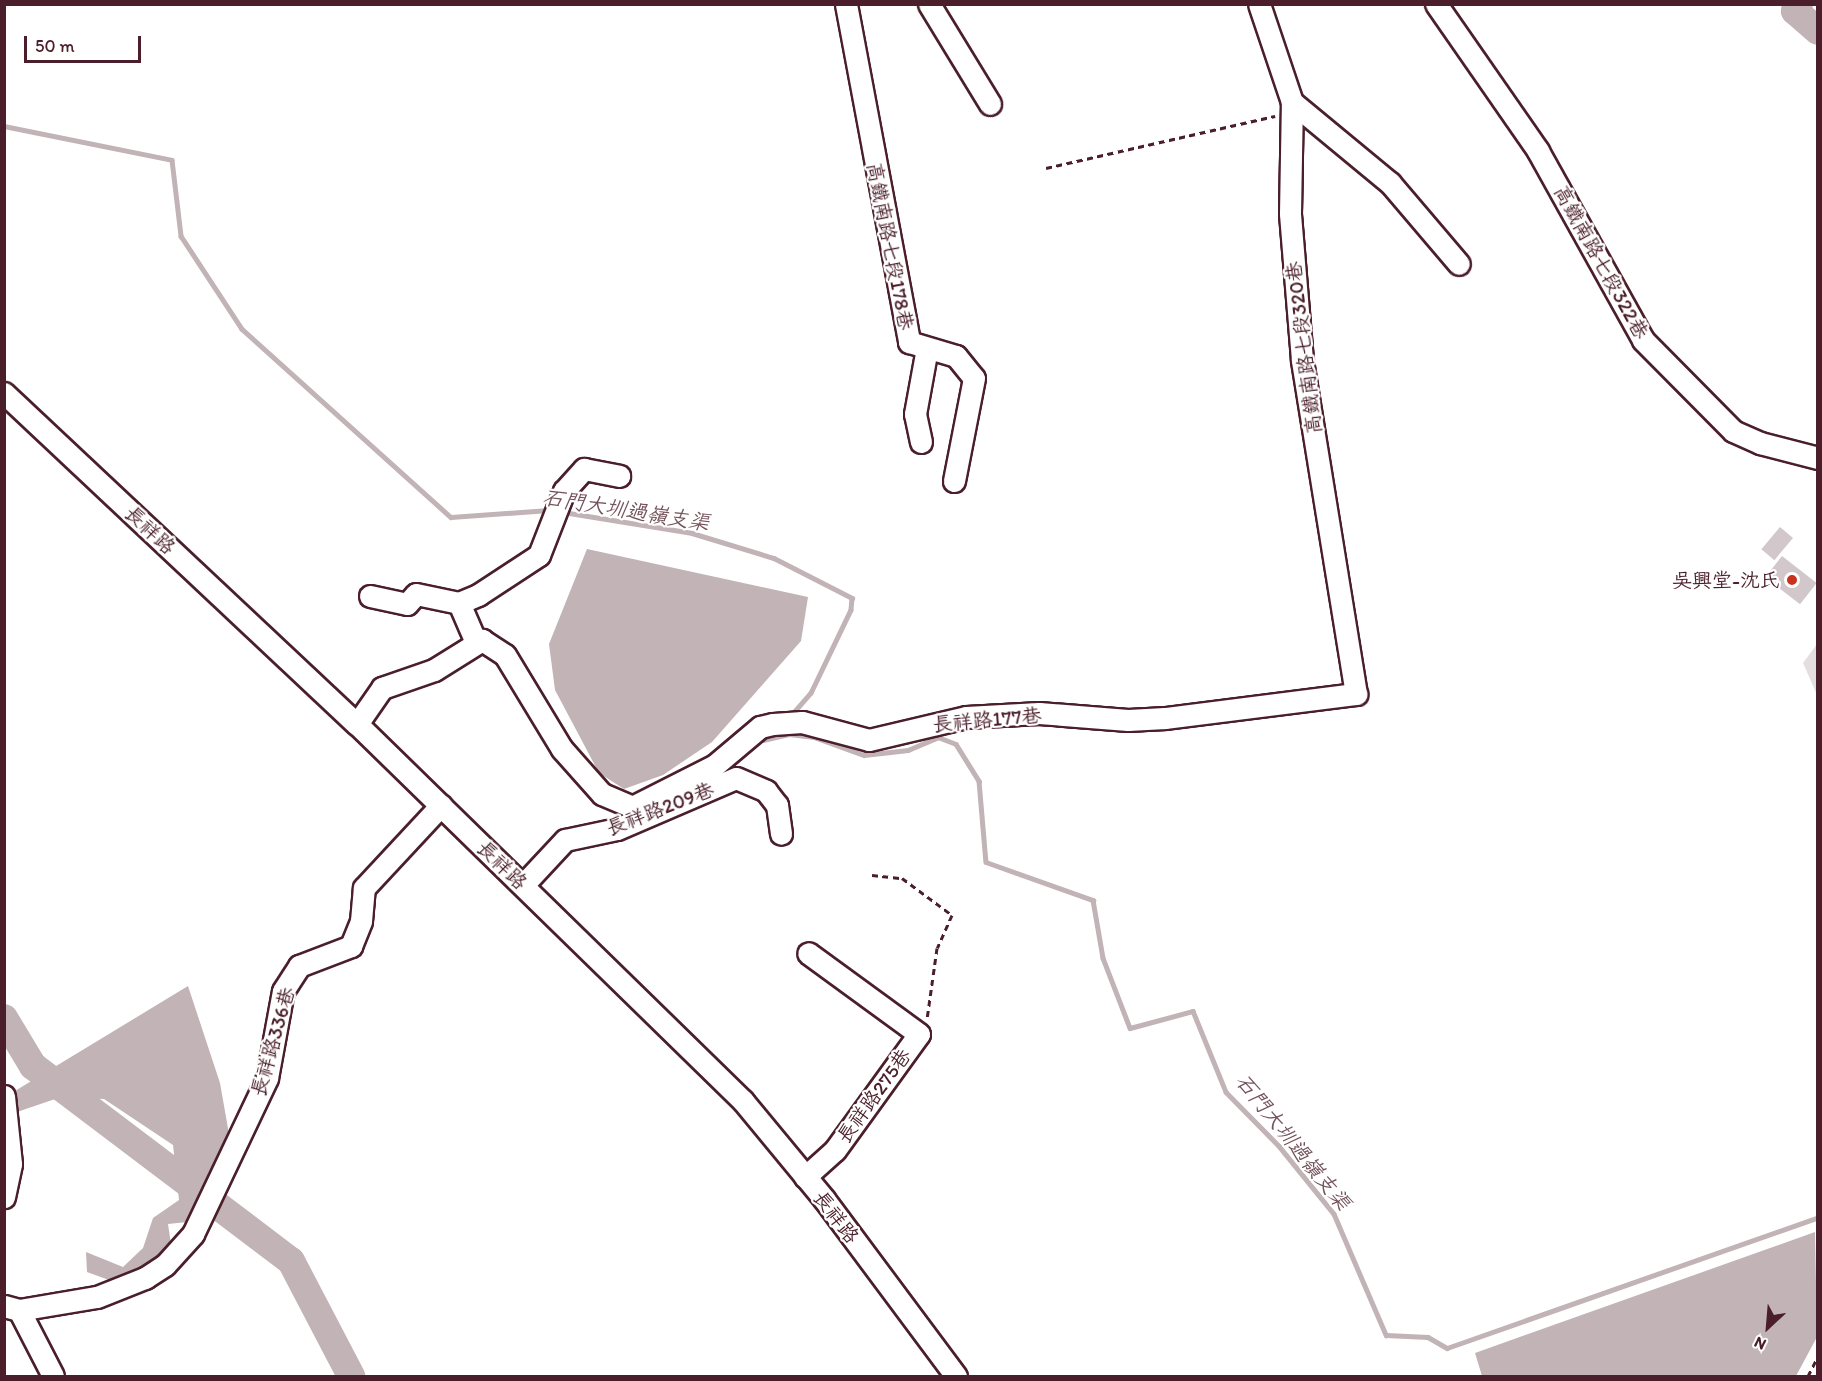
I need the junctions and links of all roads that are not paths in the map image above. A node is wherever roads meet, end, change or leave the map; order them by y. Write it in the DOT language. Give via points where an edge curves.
graph roads {
  1 [pos="846,4"];
  2 [pos="929,4"];
  3 [pos="1259,4"];
  4 [pos="1436,4"];
  5 [pos="990,104"];
  6 [pos="1292,109"];
  7 [pos="1459,264"];
  8 [pos="927,348"];
  9 [pos="4,393"];
  10 [pos="921,442"];
  11 [pos="1818,458"];
  12 [pos="619,476"];
  13 [pos="954,481"];
  14 [pos="370,596"];
  15 [pos="459,603"];
  16 [pos="475,640"];
  17 [pos="1356,694"];
  18 [pos="357,724"];
  19 [pos="441,805"];
  20 [pos="781,834"];
  21 [pos="523,885"];
  22 [pos="808,953"];
  23 [pos="4,1096"];
  24 [pos="805,1177"];
  25 [pos="4,1197"];
  26 [pos="12,1308"];
  27 [pos="53,1377"];
  28 [pos="956,1377"];
  1 -- 8 [label="street, 高鐵南路七段178巷" via="909,342"];
  2 -- 5 [label="street"];
  3 -- 6 [label="street, 高鐵南路七段320巷"];
  4 -- 11 [label="street, 高鐵南路七段322巷" via="1538,151 1643,340 1733,431"];
  6 -- 7 [label="street" via="1390,183"];
  6 -- 17 [label="street, 高鐵南路七段320巷" via="1290,213 1302,360"];
  8 -- 10 [label="street" via="915,414"];
  8 -- 13 [label="street, 高鐵南路七段178巷" via="956,357 974,378"];
  9 -- 18 [label="street, 長祥路"];
  12 -- 15 [label="street" via="584,469 564,491 539,555 529,565"];
  14 -- 15 [label="street" via="407,604 416,594"];
  15 -- 16 [label="street"];
  16 -- 17 [label="street, 長祥路177巷" via="505,655 562,749 602,794 623,807 658,797 715,765 760,727 773,723 802,722 869,740 966,717 1039,713 1165,718"];
  16 -- 18 [label="street" via="434,670 382,688"];
  18 -- 19 [label="street, 長祥路"];
  19 -- 21 [label="street, 長祥路"];
  19 -- 26 [label="street, 長祥路336巷" via="364,888 361,921 351,946 299,966 283,991 267,1078 193,1234 165,1265 145,1278 74,1303"];
  20 -- 21 [label="street, 長祥路209巷" via="777,805 766,791 736,778 616,829 565,840"];
  21 -- 24 [label="street, 長祥路" via="743,1101"];
  22 -- 24 [label="street, 長祥路275巷" via="919,1034 835,1150"];
  23 -- 25 [label="street" via="10,1164"];
  24 -- 28 [label="street, 長祥路"];
  26 -- 27 [label="street"];
}
